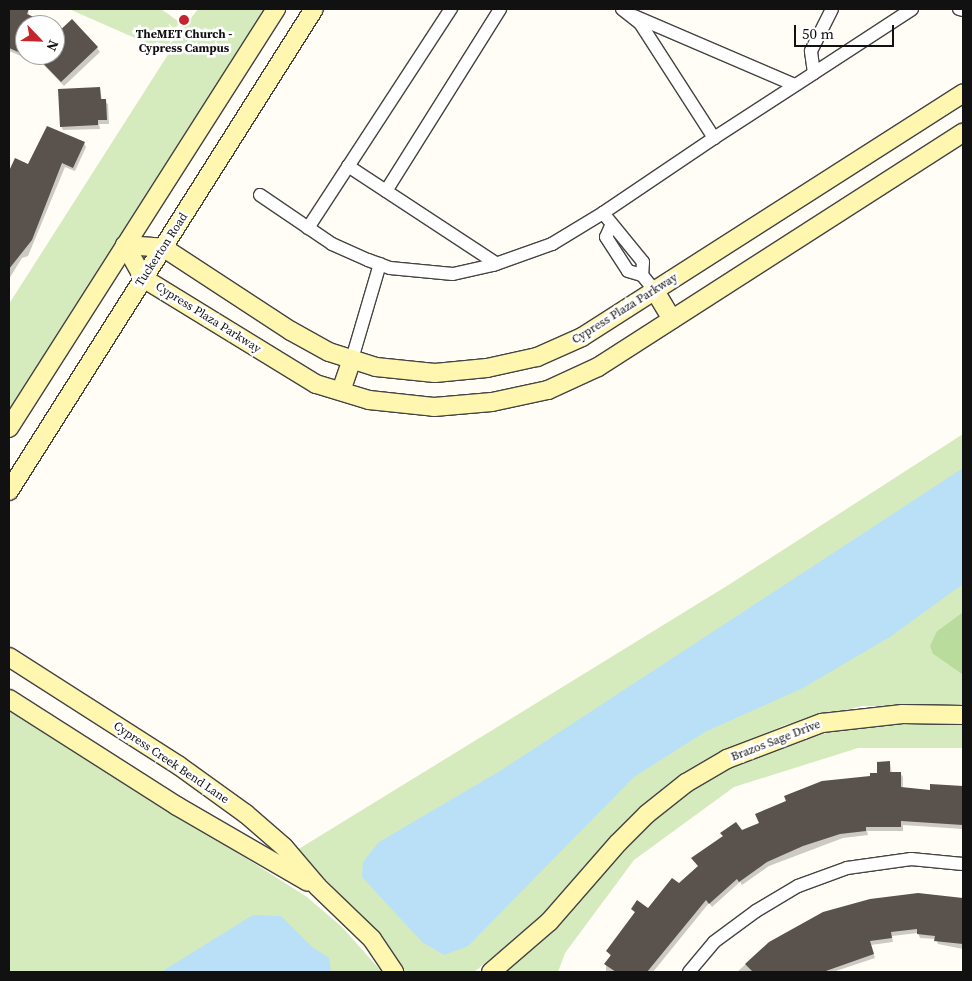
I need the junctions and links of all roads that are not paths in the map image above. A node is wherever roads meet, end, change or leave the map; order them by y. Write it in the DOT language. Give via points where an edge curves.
graph roads {
  1 [pos="276,9"];
  2 [pos="314,9"];
  3 [pos="451,9"];
  4 [pos="500,9"];
  5 [pos="832,9"];
  6 [pos="912,9"];
  7 [pos="959,9"];
  8 [pos="963,10"];
  9 [pos="627,12"];
  10 [pos="814,73"];
  11 [pos="793,84"];
  12 [pos="963,93"];
  13 [pos="963,133"];
  14 [pos="714,138"];
  15 [pos="348,166"];
  16 [pos="386,191"];
  17 [pos="260,195"];
  18 [pos="603,212"];
  19 [pos="308,228"];
  20 [pos="125,245"];
  21 [pos="164,248"];
  22 [pos="380,264"];
  23 [pos="497,264"];
  24 [pos="143,278"];
  25 [pos="655,291"];
  26 [pos="672,320"];
  27 [pos="352,359"];
  28 [pos="341,391"];
  29 [pos="9,428"];
  30 [pos="9,491"];
  31 [pos="9,657"];
  32 [pos="9,699"];
  33 [pos="963,715"];
  34 [pos="963,864"];
  35 [pos="318,887"];
  36 [pos="394,972"];
  37 [pos="491,972"];
  38 [pos="690,972"];
  1 -- 20 [label="street"];
  2 -- 21 [label="street, Tuckerton Road"];
  3 -- 15 [label="street"];
  4 -- 16 [label="street"];
  5 -- 10 [label="street" via="811,51"];
  6 -- 10 [label="street"];
  7 -- 8 [label="street"];
  9 -- 11 [label="street"];
  9 -- 14 [label="street"];
  10 -- 11 [label="street"];
  11 -- 14 [label="street"];
  12 -- 25 [label="street, Cypress Plaza Parkway"];
  13 -- 26 [label="street, Cypress Plaza Parkway"];
  14 -- 18 [label="street"];
  15 -- 16 [label="street"];
  15 -- 19 [label="street"];
  16 -- 23 [label="street"];
  17 -- 19 [label="street"];
  18 -- 23 [label="street" via="552,244"];
  18 -- 25 [label="street" via="643,262 642,275"];
  19 -- 22 [label="street" via="332,244"];
  20 -- 21 [label="street, Cypress Plaza Parkway"];
  20 -- 24 [label="street, Cypress Plaza Parkway"];
  20 -- 29 [label="street"];
  21 -- 24 [label="street, Tuckerton Road"];
  21 -- 27 [label="street, Cypress Plaza Parkway" via="291,331 329,352"];
  22 -- 23 [label="street" via="452,274"];
  22 -- 27 [label="street"];
  24 -- 28 [label="street, Cypress Plaza Parkway" via="273,360 316,384"];
  24 -- 30 [label="street, Tuckerton Road"];
  25 -- 26 [label="street"];
  25 -- 27 [label="street, Cypress Plaza Parkway" via="582,337 537,357 487,368 435,373 376,367"];
  26 -- 28 [label="street, Cypress Plaza Parkway" via="598,367 548,390 492,402 434,407 370,400"];
  27 -- 28 [label="street"];
  31 -- 35 [label="street, Cypress Creek Bend Lane" via="178,765 246,814 284,847"];
  32 -- 35 [label="street, Cypress Creek Bend Lane" via="185,811"];
  33 -- 37 [label="street, Brazos Sage Drive" via="902,714 822,723 727,759 686,783 648,814 618,843 549,922"];
  34 -- 38 [label="street" via="911,859 847,868 798,886 714,942"];
  35 -- 36 [label="street, Cypress Creek Bend Lane" via="372,939"];
}
